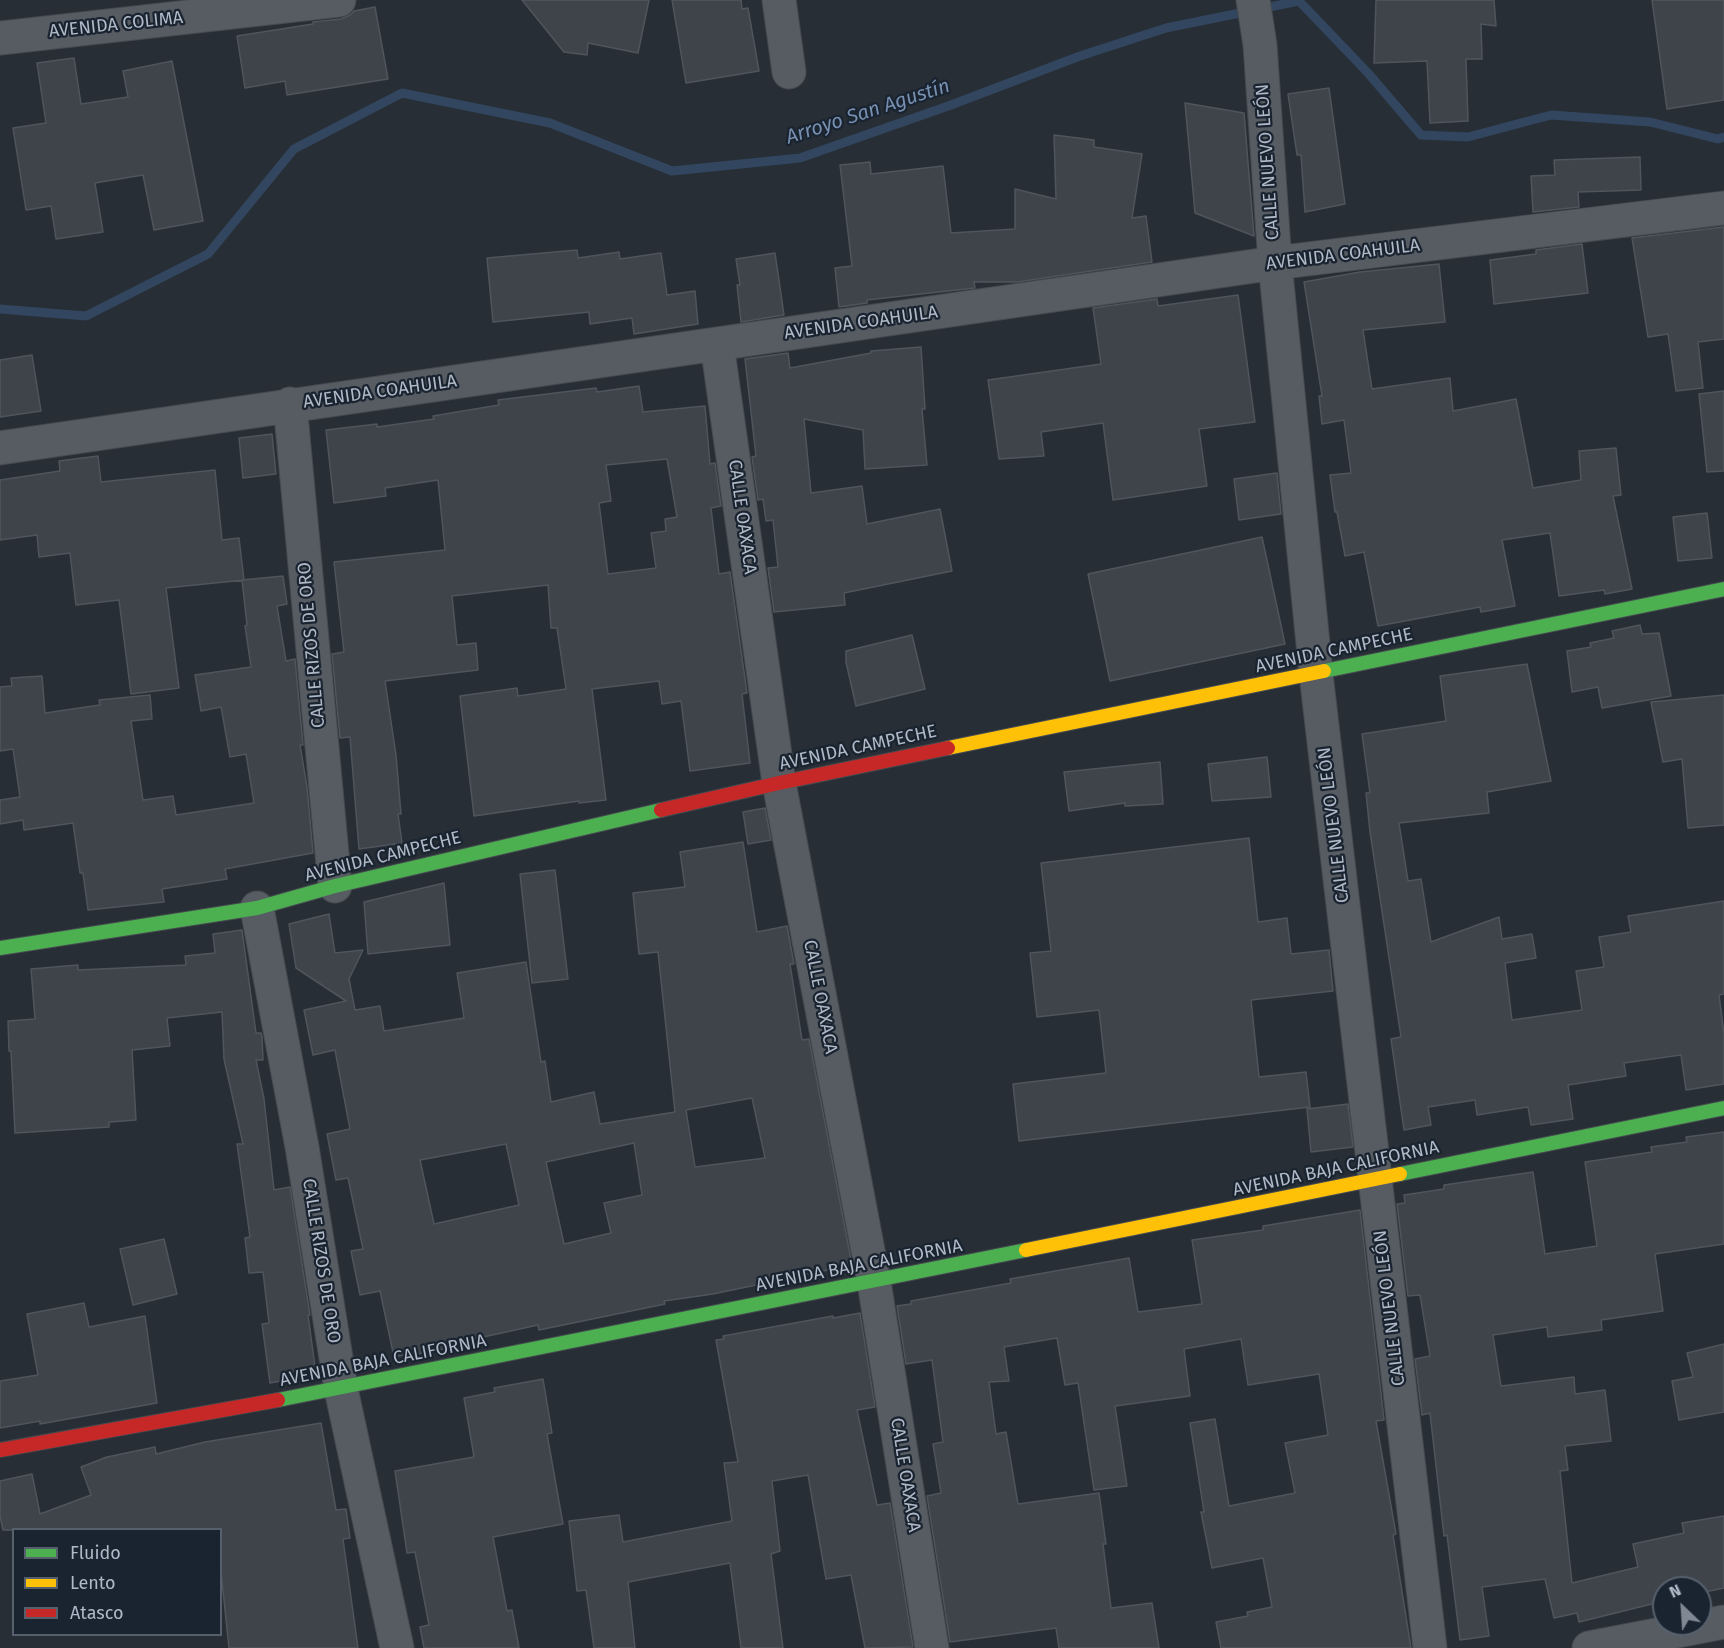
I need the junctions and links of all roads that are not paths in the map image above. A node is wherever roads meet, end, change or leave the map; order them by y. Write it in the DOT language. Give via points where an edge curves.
graph roads {
  1 [pos="339,0"];
  2 [pos="780,0"];
  3 [pos="1253,0"];
  4 [pos="0,38"];
  5 [pos="789,72"];
  6 [pos="1724,208"];
  7 [pos="1275,262"];
  8 [pos="717,344"];
  9 [pos="290,404"];
  10 [pos="0,448"];
  11 [pos="1724,589"];
  12 [pos="1316,674"];
  13 [pos="779,783"];
  14 [pos="335,886"];
  15 [pos="257,908"];
  16 [pos="0,948"];
  17 [pos="1724,1108"];
  18 [pos="1375,1180"];
  19 [pos="874,1282"];
  20 [pos="341,1389"];
  21 [pos="0,1450"];
  22 [pos="1724,1622"];
  23 [pos="397,1648"];
  24 [pos="932,1648"];
  25 [pos="1430,1648"];
  26 [pos="1589,1648"];
  1 -- 4 [label="street, AVENIDA COLIMA"];
  2 -- 5 [label="street"];
  3 -- 7 [label="street, CALLE NUEVO LEÓN" via="1260,45"];
  6 -- 7 [label="street, AVENIDA COAHUILA"];
  7 -- 8 [label="street, AVENIDA COAHUILA"];
  7 -- 12 [label="street, CALLE NUEVO LEÓN"];
  8 -- 9 [label="street, AVENIDA COAHUILA"];
  8 -- 13 [label="street, CALLE OAXACA"];
  9 -- 10 [label="street, AVENIDA COAHUILA"];
  9 -- 14 [label="street, CALLE RIZOS DE ORO"];
  11 -- 12 [label="street, AVENIDA CAMPECHE"];
  12 -- 13 [label="street, AVENIDA CAMPECHE"];
  12 -- 18 [label="street, CALLE NUEVO LEÓN"];
  13 -- 14 [label="street, AVENIDA CAMPECHE"];
  13 -- 19 [label="street, CALLE OAXACA"];
  14 -- 15 [label="street, AVENIDA CAMPECHE"];
  15 -- 16 [label="street, AVENIDA CAMPECHE"];
  15 -- 20 [label="street, CALLE RIZOS DE ORO" via="302,1147"];
  17 -- 18 [label="street, AVENIDA BAJA CALIFORNIA"];
  18 -- 19 [label="street, AVENIDA BAJA CALIFORNIA"];
  18 -- 25 [label="street, CALLE NUEVO LEÓN"];
  19 -- 20 [label="street, AVENIDA BAJA CALIFORNIA"];
  19 -- 24 [label="street, CALLE OAXACA"];
  20 -- 21 [label="street, AVENIDA BAJA CALIFORNIA"];
  20 -- 23 [label="street, CALLE RIZOS DE ORO"];
  22 -- 26 [label="street"];
}
